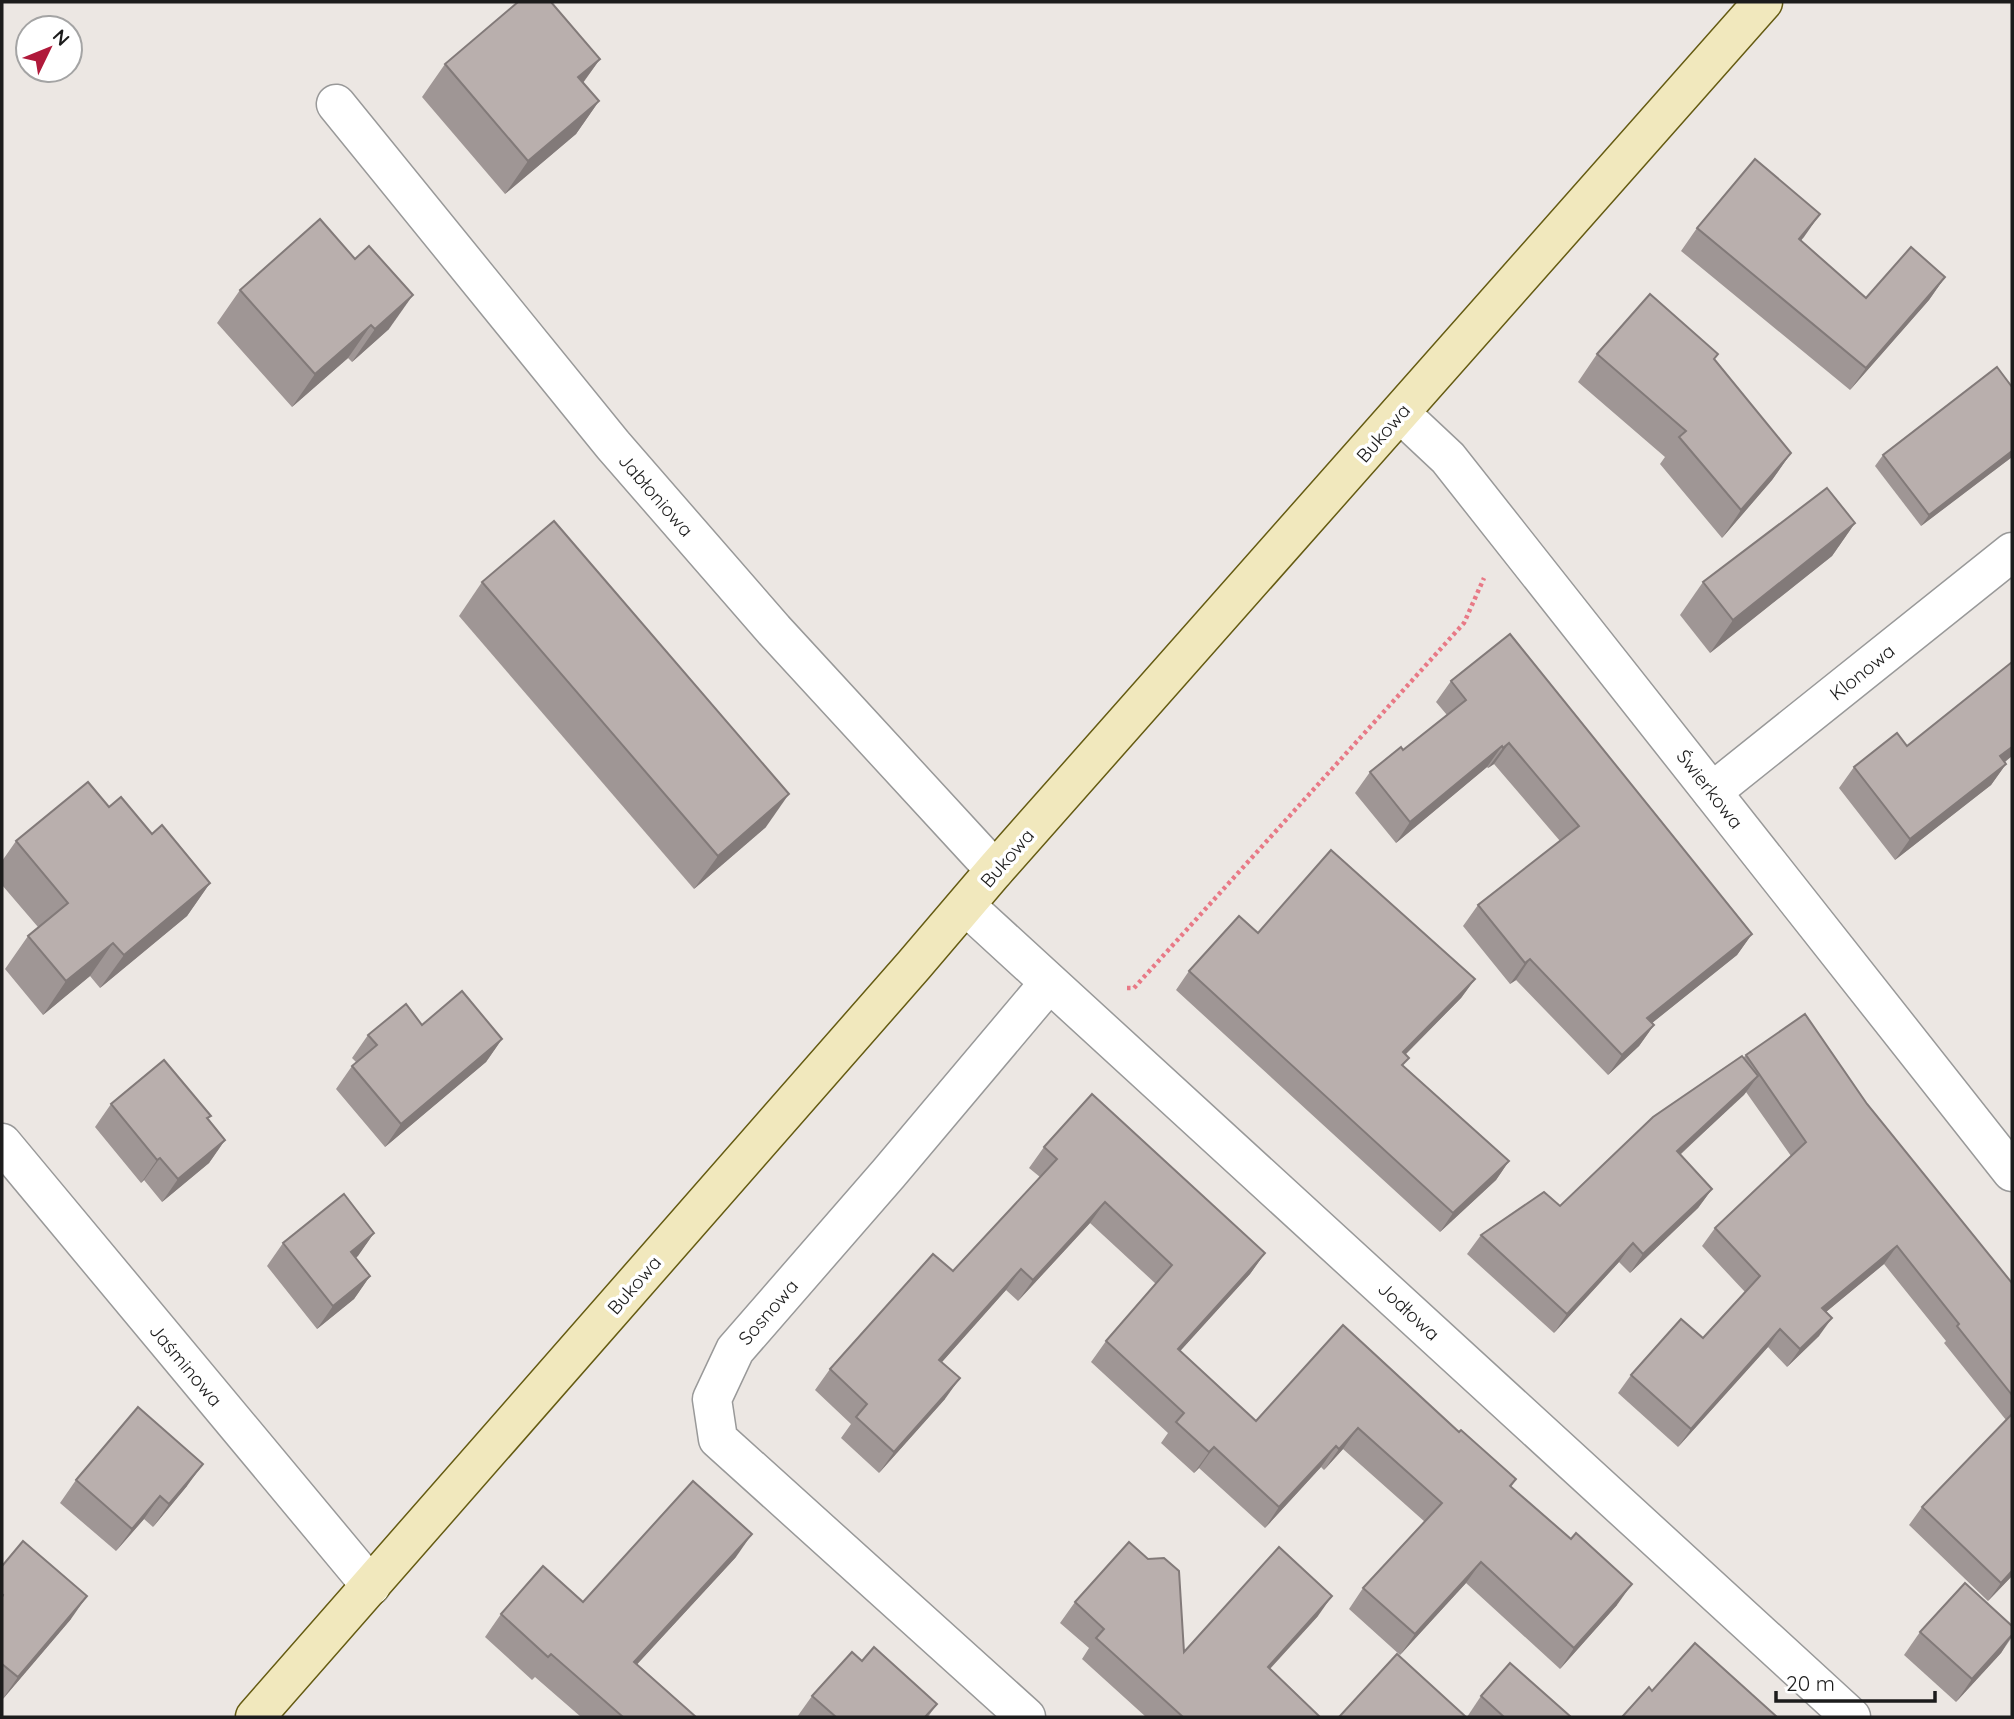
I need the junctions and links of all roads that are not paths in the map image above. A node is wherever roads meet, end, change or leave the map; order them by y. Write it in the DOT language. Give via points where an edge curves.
graph roads {
  1 [pos="1763,2"];
  2 [pos="336,104"];
  3 [pos="1400,413"];
  4 [pos="2012,552"];
  5 [pos="1712,792"];
  6 [pos="995,870"];
  7 [pos="966,906"];
  8 [pos="1049,983"];
  9 [pos="2,1143"];
  10 [pos="2012,1172"];
  11 [pos="371,1586"];
  12 [pos="255,1717"];
  13 [pos="1026,1717"];
  14 [pos="1851,1717"];
  1 -- 3 [label="main road, Bukowa"];
  2 -- 6 [label="street, Jabłoniowa" via="613,445 774,630"];
  3 -- 5 [label="street, Świerkowa" via="1448,458"];
  3 -- 6 [label="main road, Bukowa"];
  4 -- 5 [label="street, Klonowa"];
  5 -- 10 [label="street, Świerkowa"];
  6 -- 7 [label="main road, Bukowa"];
  7 -- 8 [label="street, Jodłowa"];
  7 -- 11 [label="main road, Bukowa"];
  8 -- 13 [label="street, Sosnowa" via="735,1350 712,1399 718,1439"];
  8 -- 14 [label="street, Jodłowa"];
  9 -- 11 [label="street, Jaśminowa"];
  11 -- 12 [label="main road, Bukowa"];
}
